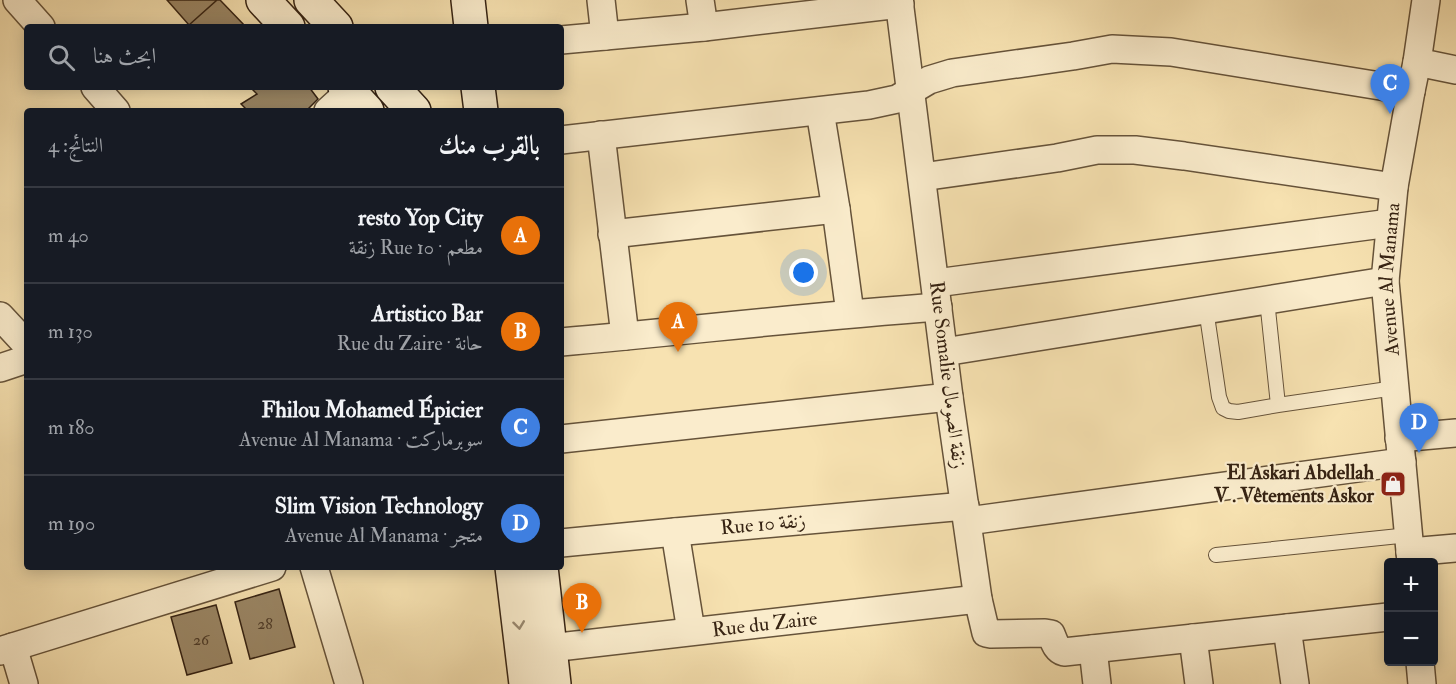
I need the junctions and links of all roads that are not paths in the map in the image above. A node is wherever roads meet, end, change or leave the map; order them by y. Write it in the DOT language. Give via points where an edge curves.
graph roads {
  1 [pos="17,0"];
  2 [pos="263,0"];
  3 [pos="311,0"];
  4 [pos="468,0"];
  5 [pos="601,0"];
  6 [pos="700,0"];
  7 [pos="1426,0"];
  8 [pos="900,2"];
  9 [pos="805,7"];
  10 [pos="38,24"];
  11 [pos="285,24"];
  12 [pos="333,24"];
  13 [pos="471,24"];
  14 [pos="704,27"];
  15 [pos="605,36"];
  16 [pos="564,40"];
  17 [pos="1417,62"];
  18 [pos="1456,70"];
  19 [pos="98,90"];
  20 [pos="395,90"];
  21 [pos="478,90"];
  22 [pos="910,91"];
  23 [pos="1411,92"];
  24 [pos="113,108"];
  25 [pos="411,108"];
  26 [pos="481,108"];
  27 [pos="820,111"];
  28 [pos="601,135"];
  29 [pos="564,140"];
  30 [pos="922,177"];
  31 [pos="1394,187"];
  32 [pos="836,209"];
  33 [pos="1390,223"];
  34 [pos="612,234"];
  35 [pos="1385,281"];
  36 [pos="937,295"];
  37 [pos="1267,300"];
  38 [pos="1206,309"];
  39 [pos="850,314"];
  40 [pos="0,316"];
  41 [pos="625,336"];
  42 [pos="24,342"];
  43 [pos="564,342"];
  44 [pos="944,352"];
  45 [pos="24,360"];
  46 [pos="0,368"];
  47 [pos="1395,387"];
  48 [pos="949,397"];
  49 [pos="1278,405"];
  50 [pos="1456,433"];
  51 [pos="564,439"];
  52 [pos="1400,450"];
  53 [pos="967,513"];
  54 [pos="675,532"];
  55 [pos="564,543"];
  56 [pos="1456,548"];
  57 [pos="1410,550"];
  58 [pos="1216,555"];
  59 [pos="262,570"];
  60 [pos="315,570"];
  61 [pos="512,570"];
  62 [pos="541,570"];
  63 [pos="978,599"];
  64 [pos="1384,618"];
  65 [pos="1287,628"];
  66 [pos="691,631"];
  67 [pos="1194,638"];
  68 [pos="550,648"];
  69 [pos="7,649"];
  70 [pos="1093,649"];
  71 [pos="1420,666"];
  72 [pos="24,684"];
  73 [pos="349,684"];
  74 [pos="526,684"];
  75 [pos="554,684"];
  76 [pos="1097,684"];
  77 [pos="1199,684"];
  78 [pos="1295,684"];
  79 [pos="1422,684"];
  1 -- 10 [label="street"];
  2 -- 11 [label="main road"];
  3 -- 12 [label="main road"];
  4 -- 13 [label="main road"];
  5 -- 15 [label="street"];
  6 -- 14 [label="street"];
  7 -- 17 [label="street, Avenue Al Manama"];
  8 -- 9 [label="street"];
  8 -- 22 [label="street, Rue Somalie زنقة الصومال"];
  9 -- 14 [label="street"];
  14 -- 15 [label="street"];
  15 -- 16 [label="street"];
  17 -- 18 [label="street"];
  17 -- 23 [label="street, Avenue Al Manama"];
  19 -- 24 [label="street"];
  20 -- 25 [label="main road"];
  21 -- 26 [label="main road"];
  22 -- 23 [label="street" via="952,73 1112,49 1171,52"];
  22 -- 27 [label="street" via="897,99"];
  22 -- 30 [label="street, Rue Somalie زنقة الصومال"];
  23 -- 31 [label="street, Avenue Al Manama"];
  27 -- 28 [label="street"];
  27 -- 32 [label="street"];
  28 -- 29 [label="street"];
  28 -- 34 [label="street"];
  30 -- 31 [label="street" via="1097,150 1135,150"];
  30 -- 36 [label="street, Rue Somalie زنقة الصومال"];
  31 -- 33 [label="street, Avenue Al Manama"];
  32 -- 34 [label="street"];
  32 -- 39 [label="street"];
  33 -- 35 [label="street, Avenue Al Manama"];
  33 -- 36 [label="street"];
  34 -- 41 [label="street"];
  35 -- 37 [label="street"];
  35 -- 47 [label="street, Avenue Al Manama"];
  36 -- 39 [label="street"];
  36 -- 44 [label="street, Rue Somalie زنقة الصومال"];
  37 -- 38 [label="street"];
  37 -- 49 [label="lane"];
  38 -- 44 [label="street"];
  38 -- 49 [label="lane" via="1223,408 1238,412"];
  39 -- 41 [label="street"];
  40 -- 42 [label="street"];
  41 -- 43 [label="street"];
  44 -- 48 [label="street, Rue Somalie زنقة الصومال"];
  45 -- 46 [label="street"];
  47 -- 49 [label="lane"];
  47 -- 52 [label="street, Avenue Al Manama"];
  48 -- 51 [label="street"];
  48 -- 53 [label="street, Rue Somalie زنقة الصومال"];
  50 -- 52 [label="street, Rue 10 زنقة"];
  52 -- 53 [label="street, Rue 10 زنقة"];
  52 -- 57 [label="street, Avenue Al Manama"];
  53 -- 54 [label="street, Rue 10 زنقة"];
  53 -- 63 [label="street, Rue Somalie زنقة الصومال"];
  54 -- 55 [label="street, Rue 10 زنقة"];
  54 -- 66 [label="street"];
  56 -- 57 [label="street"];
  57 -- 58 [label="lane"];
  59 -- 69 [label="street"];
  60 -- 73 [label="street"];
  61 -- 74 [label="main road, one-way"];
  62 -- 68 [label="main road"];
  63 -- 66 [label="street, Rue du Zaire"];
  63 -- 70 [label="street, Rue Somalie زنقة الصومال" via="986,633 1046,633 1060,651"];
  64 -- 65 [label="street"];
  65 -- 67 [label="street"];
  65 -- 78 [label="street"];
  66 -- 68 [label="street, Rue du Zaire"];
  67 -- 70 [label="street"];
  67 -- 77 [label="street"];
  68 -- 75 [label="main road"];
  69 -- 72 [label="street"];
  70 -- 76 [label="street"];
  71 -- 79 [label="street"];
}
